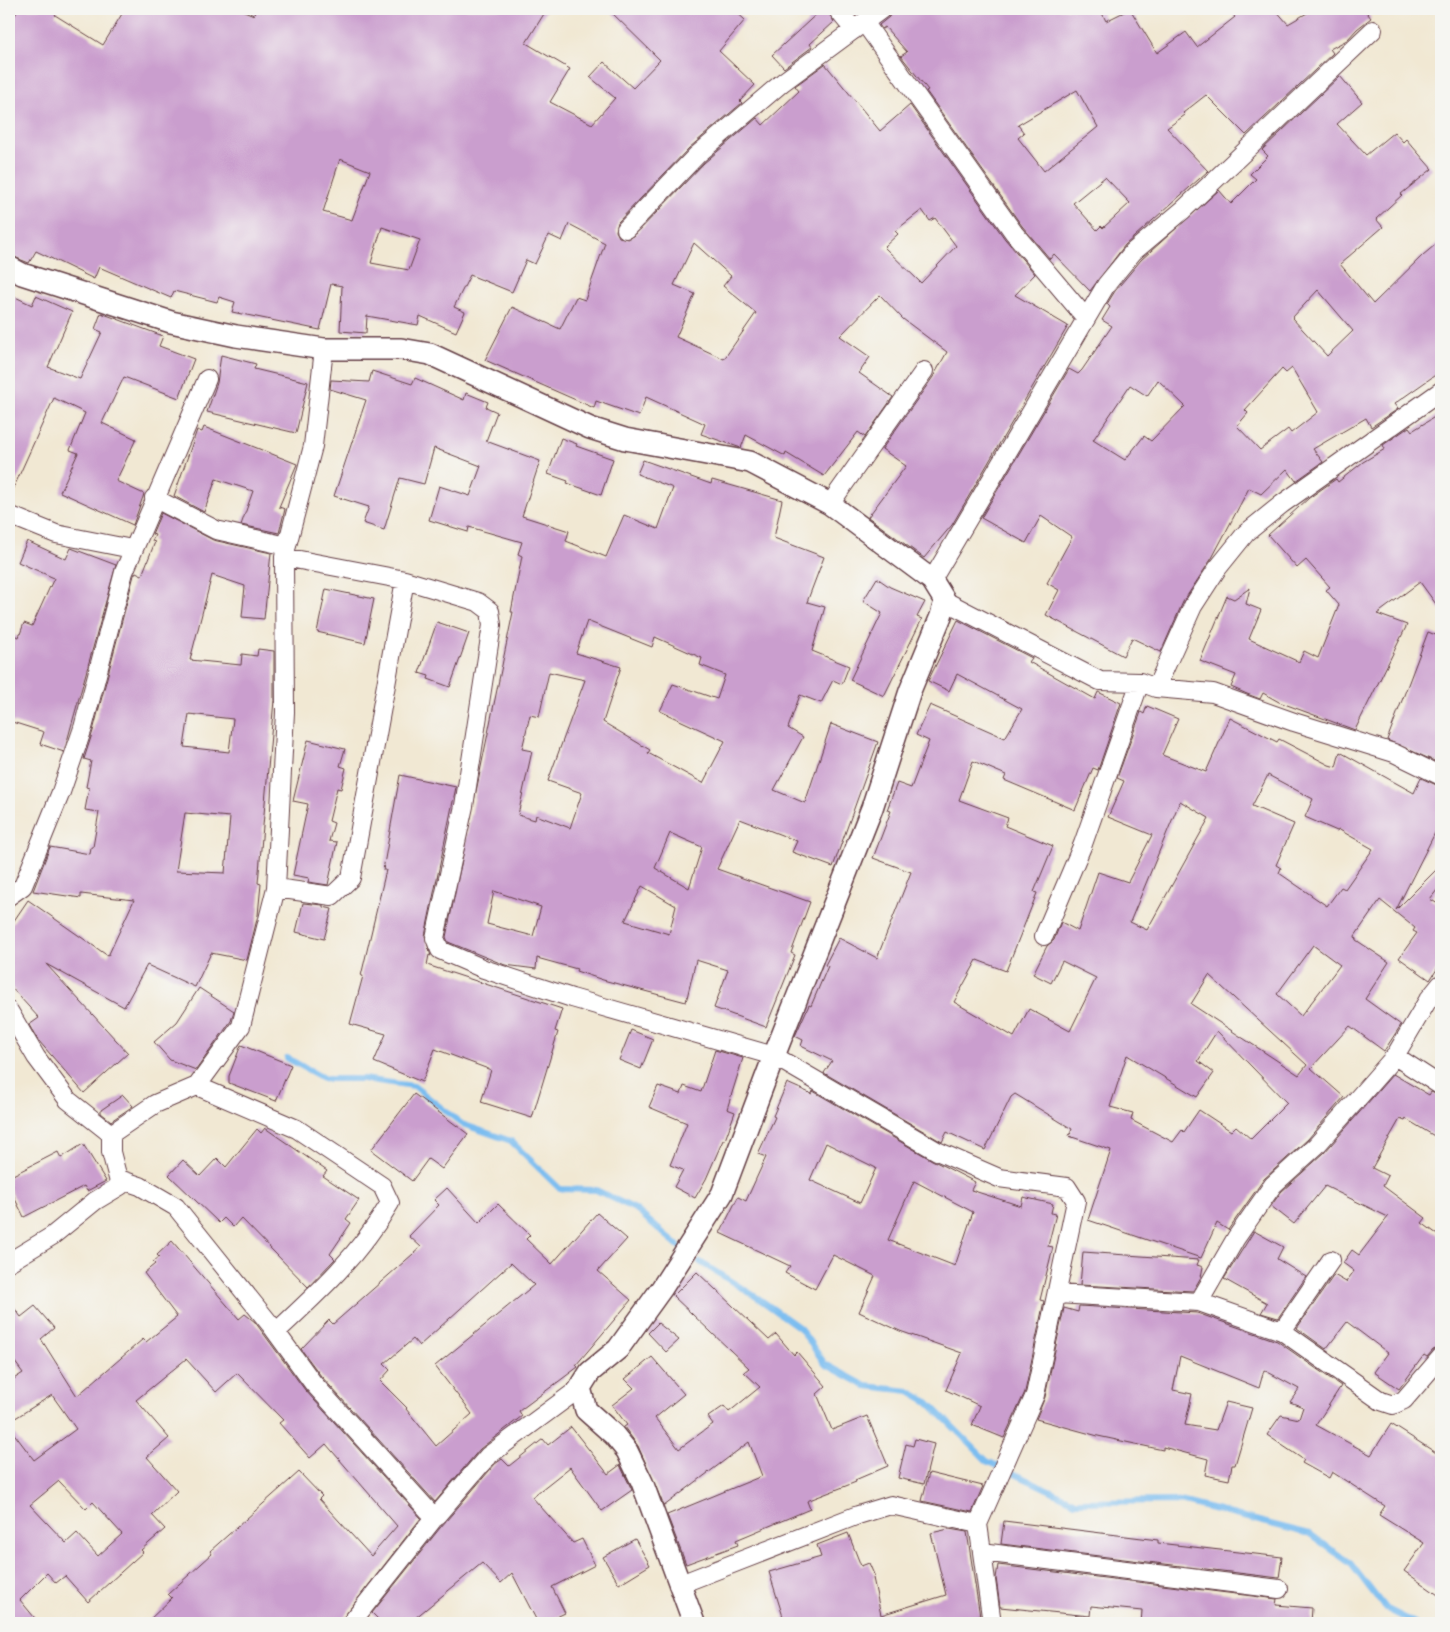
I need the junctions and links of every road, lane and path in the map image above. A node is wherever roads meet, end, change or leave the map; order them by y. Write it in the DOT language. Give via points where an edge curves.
graph roads {
  1 [pos="837,9"];
  2 [pos="882,9"];
  3 [pos="859,26"];
  4 [pos="1373,30"];
  5 [pos="626,229"];
  6 [pos="9,267"];
  7 [pos="1085,317"];
  8 [pos="324,349"];
  9 [pos="924,371"];
  10 [pos="207,379"];
  11 [pos="1441,391"];
  12 [pos="154,498"];
  13 [pos="830,504"];
  14 [pos="9,515"];
  15 [pos="132,549"];
  16 [pos="286,551"];
  17 [pos="405,580"];
  18 [pos="932,580"];
  19 [pos="944,601"];
  20 [pos="1148,685"];
  21 [pos="1441,776"];
  22 [pos="276,888"];
  23 [pos="9,896"];
  24 [pos="1044,936"];
  25 [pos="1441,984"];
  26 [pos="9,1011"];
  27 [pos="774,1056"];
  28 [pos="1395,1056"];
  29 [pos="197,1086"];
  30 [pos="1441,1086"];
  31 [pos="111,1134"];
  32 [pos="119,1179"];
  33 [pos="1331,1260"];
  34 [pos="9,1262"];
  35 [pos="1057,1294"];
  36 [pos="1199,1302"];
  37 [pos="1282,1331"];
  38 [pos="276,1332"];
  39 [pos="1441,1357"];
  40 [pos="580,1388"];
  41 [pos="435,1518"];
  42 [pos="978,1524"];
  43 [pos="982,1552"];
  44 [pos="678,1585"];
  45 [pos="1279,1589"];
  46 [pos="351,1623"];
  47 [pos="694,1623"];
  48 [pos="992,1623"];
  1 -- 3 [label="street"];
  2 -- 3 [label="street"];
  3 -- 5 [label="street" via="783,82 697,155"];
  3 -- 7 [label="street" via="1014,234"];
  4 -- 7 [label="street" via="1183,210 1133,252"];
  6 -- 8 [label="street" via="171,322"];
  7 -- 18 [label="street"];
  8 -- 13 [label="street" via="401,348 430,354 590,428 625,439 750,462"];
  8 -- 16 [label="street" via="313,446"];
  9 -- 13 [label="street"];
  10 -- 12 [label="street"];
  11 -- 20 [label="street" via="1246,533 1193,606"];
  12 -- 15 [label="street"];
  12 -- 16 [label="street" via="216,530"];
  13 -- 18 [label="street"];
  14 -- 15 [label="street" via="56,534"];
  15 -- 23 [label="street" via="112,612 83,728 61,792 22,886"];
  16 -- 17 [label="street"];
  16 -- 22 [label="street" via="285,712"];
  17 -- 22 [label="street" via="351,878 332,896"];
  17 -- 27 [label="street" via="478,602 490,611 492,625 464,806 435,938 440,950 484,969 572,998"];
  18 -- 19 [label="street"];
  19 -- 20 [label="street" via="1100,681"];
  19 -- 27 [label="street" via="942,616 910,691 872,808"];
  20 -- 21 [label="street" via="1213,693 1394,753"];
  20 -- 24 [label="street"];
  22 -- 29 [label="street" via="240,1026"];
  25 -- 28 [label="street"];
  26 -- 31 [label="street" via="36,1057 68,1100"];
  27 -- 35 [label="street" via="937,1151 999,1178 1067,1187 1076,1201"];
  27 -- 40 [label="street" via="722,1194 662,1288 618,1349 590,1372"];
  28 -- 30 [label="street"];
  28 -- 36 [label="street" via="1316,1146 1273,1185 1236,1238"];
  29 -- 31 [label="street" via="155,1104"];
  29 -- 38 [label="street" via="297,1129 382,1186 390,1203 376,1227 334,1275"];
  31 -- 32 [label="street" via="110,1152"];
  32 -- 34 [label="street" via="120,1186 95,1201 52,1236"];
  32 -- 38 [label="street" via="140,1186 176,1207"];
  33 -- 37 [label="street"];
  35 -- 36 [label="street"];
  35 -- 42 [label="street" via="1035,1395"];
  36 -- 37 [label="street"];
  37 -- 39 [label="street" via="1382,1401 1393,1405 1404,1400"];
  38 -- 41 [label="street" via="313,1383"];
  40 -- 41 [label="street" via="488,1456"];
  40 -- 44 [label="street" via="586,1410 627,1451 642,1482"];
  41 -- 46 [label="street"];
  42 -- 43 [label="street"];
  42 -- 44 [label="street" via="891,1505"];
  43 -- 45 [label="street"];
  43 -- 48 [label="street"];
  44 -- 47 [label="street"];
}
